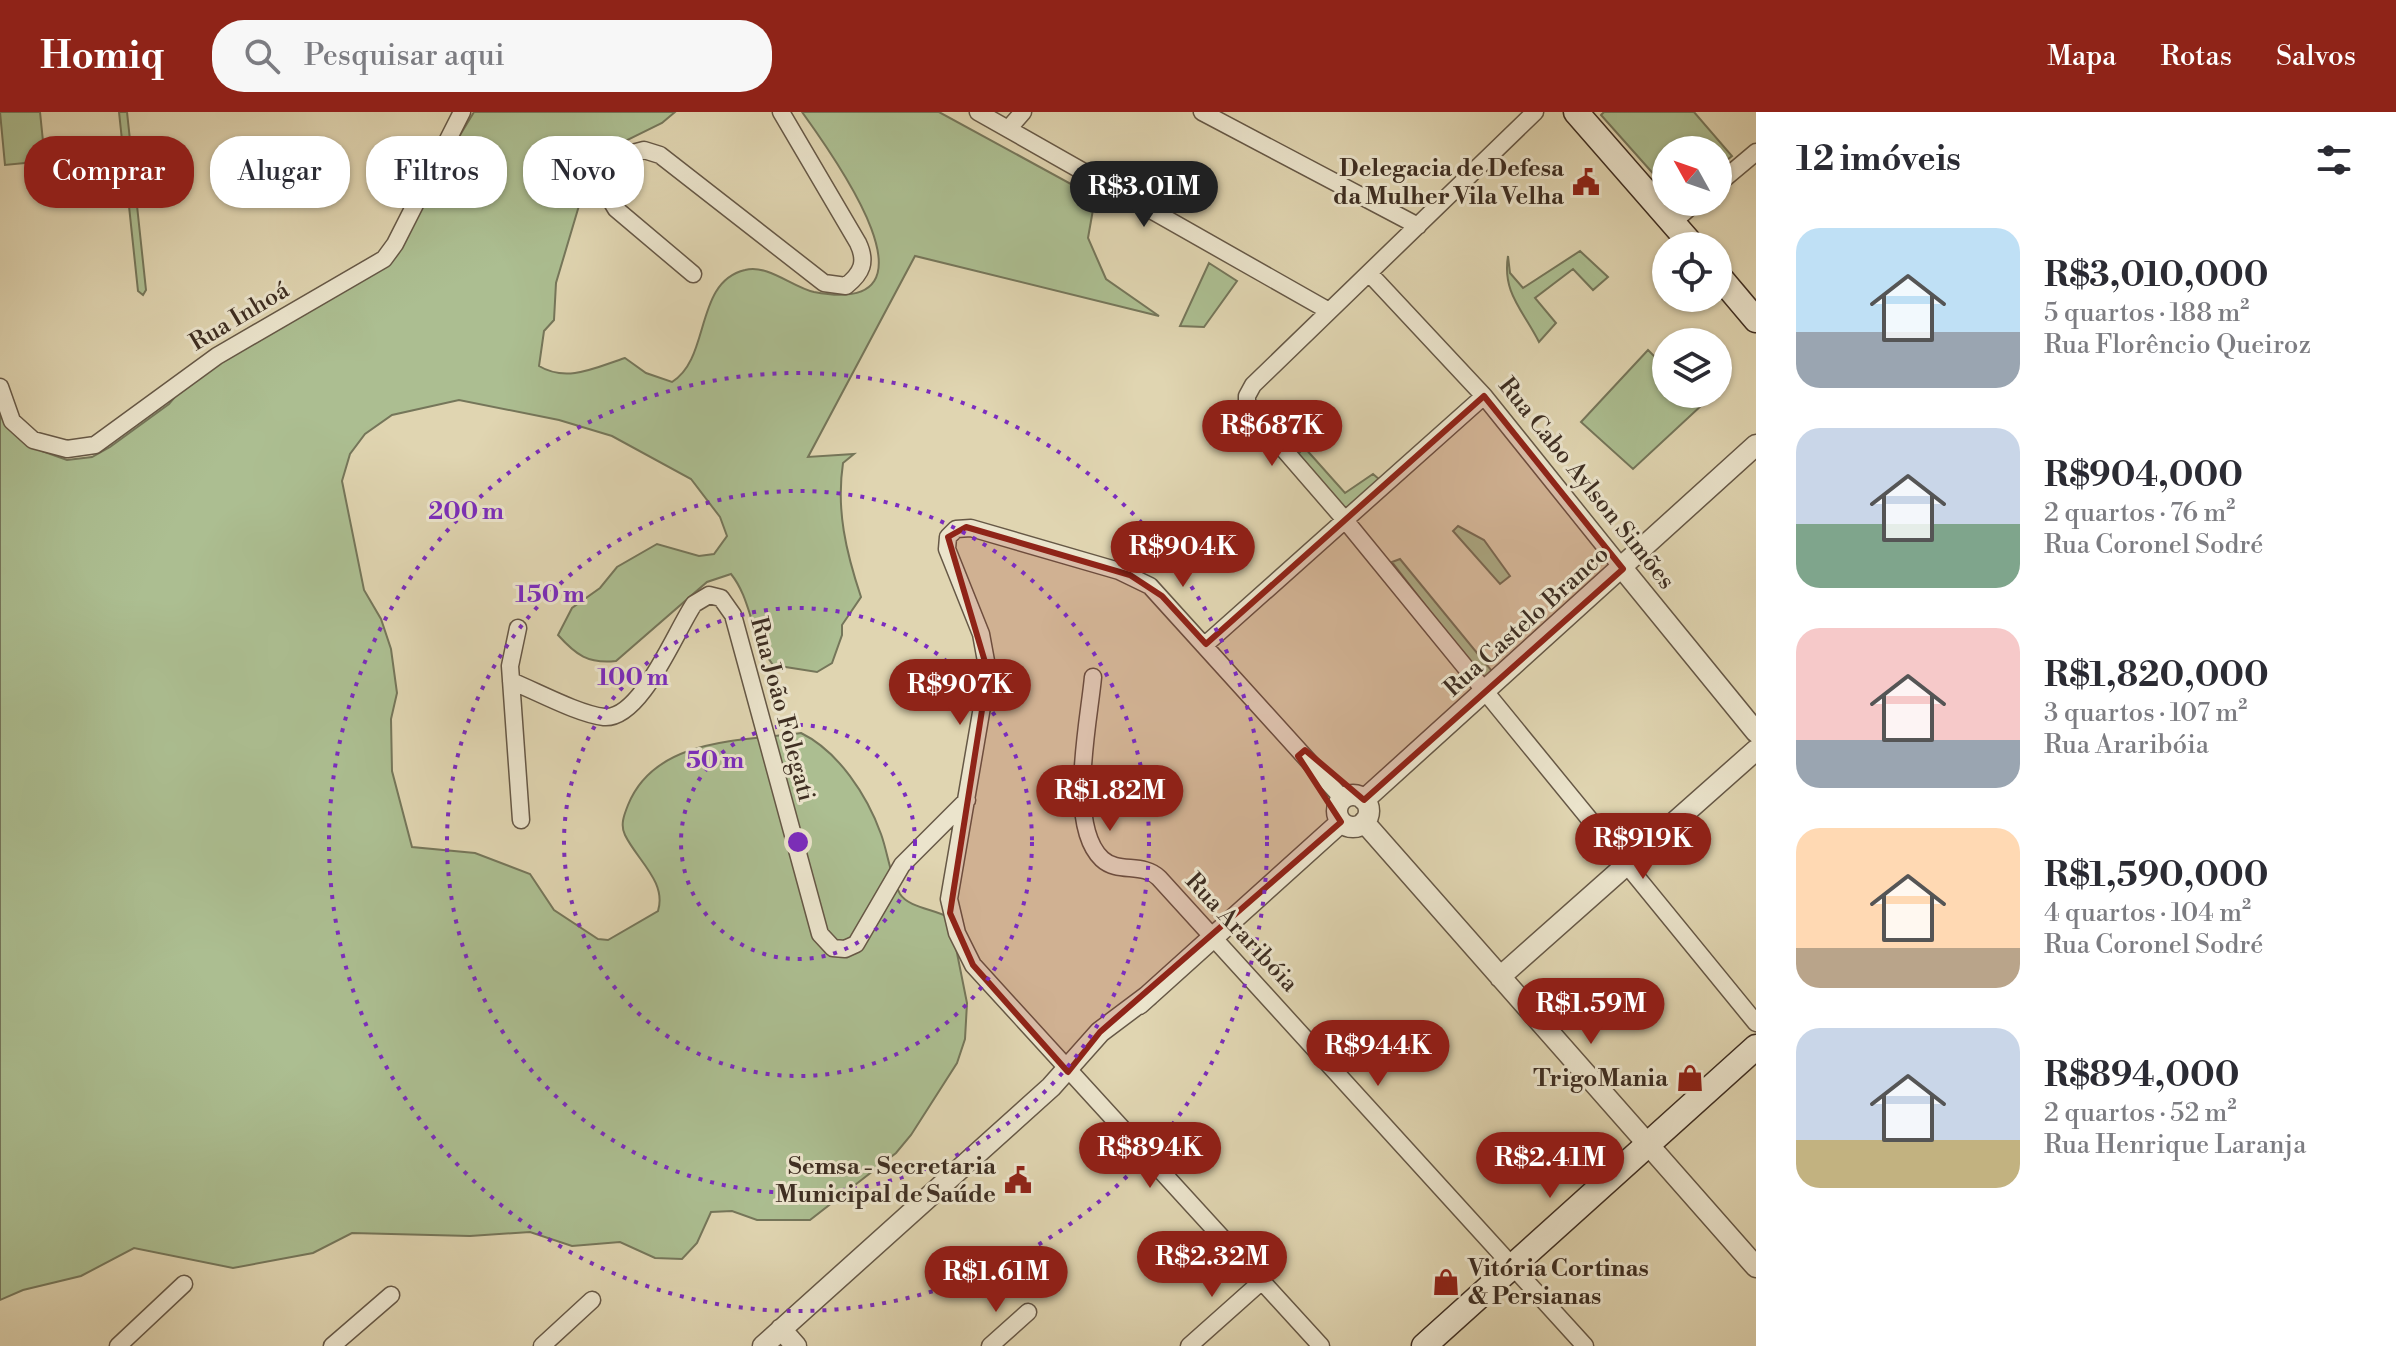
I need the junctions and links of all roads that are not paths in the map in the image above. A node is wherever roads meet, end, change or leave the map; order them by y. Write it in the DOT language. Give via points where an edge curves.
graph roads {
  1 [pos="462,112"];
  2 [pos="781,112"];
  3 [pos="978,112"];
  4 [pos="1023,112"];
  5 [pos="1202,112"];
  6 [pos="1535,112"];
  7 [pos="1576,112"];
  8 [pos="1009,128"];
  9 [pos="1756,152"];
  10 [pos="1732,172"];
  11 [pos="1680,216"];
  12 [pos="1673,222"];
  13 [pos="1418,226"];
  14 [pos="1681,232"];
  15 [pos="1369,273"];
  16 [pos="693,274"];
  17 [pos="1732,292"];
  18 [pos="1329,311"];
  19 [pos="1756,320"];
  20 [pos="0,387"];
  21 [pos="1484,396"];
  22 [pos="1756,445"];
  23 [pos="1345,520"];
  24 [pos="1623,569"];
  25 [pos="518,628"];
  26 [pos="1206,644"];
  27 [pos="1093,677"];
  28 [pos="511,681"];
  29 [pos="1486,693"];
  30 [pos="1756,732"];
  31 [pos="1756,750"];
  32 [pos="1343,799"];
  33 [pos="967,800"];
  34 [pos="1364,800"];
  35 [pos="521,820"];
  36 [pos="1341,822"];
  37 [pos="1364,822"];
  38 [pos="1628,866"];
  39 [pos="1214,937"];
  40 [pos="1500,977"];
  41 [pos="1756,1023"];
  42 [pos="1756,1047"];
  43 [pos="1068,1072"];
  44 [pos="1648,1144"];
  45 [pos="1511,1267"];
  46 [pos="1756,1267"];
  47 [pos="1262,1281"];
  48 [pos="184,1284"];
  49 [pos="391,1295"];
  50 [pos="592,1300"];
  51 [pos="1028,1312"];
  52 [pos="781,1329"];
  53 [pos="118,1346"];
  54 [pos="332,1346"];
  55 [pos="542,1346"];
  56 [pos="763,1346"];
  57 [pos="796,1346"];
  58 [pos="990,1346"];
  59 [pos="1189,1346"];
  60 [pos="1321,1346"];
  61 [pos="1424,1346"];
  62 [pos="1585,1346"];
  1 -- 20 [label="street, Rua Inhoá" via="384,259 217,356 104,441 77,450 33,440 12,421"];
  2 -- 16 [label="street" via="858,243 861,270 846,286 824,283 660,155 636,150 621,156 607,177 611,202"];
  3 -- 8 [label="street"];
  4 -- 8 [label="street"];
  5 -- 13 [label="street"];
  6 -- 13 [label="street"];
  7 -- 12 [label="main road"];
  8 -- 18 [label="street"];
  9 -- 10 [label="street"];
  11 -- 12 [label="street"];
  12 -- 14 [label="main road"];
  13 -- 15 [label="street"];
  15 -- 18 [label="street"];
  15 -- 21 [label="street, Rua Cabo Aylson Simões"];
  17 -- 19 [label="main road"];
  18 -- 23 [label="street" via="1253,385 1247,407"];
  21 -- 23 [label="street"];
  21 -- 24 [label="street, Rua Cabo Aylson Simões"];
  22 -- 24 [label="street, Rua Castelo Branco"];
  23 -- 26 [label="street"];
  23 -- 29 [label="street"];
  24 -- 29 [label="street, Rua Castelo Branco"];
  24 -- 30 [label="street, Rua Cabo Aylson Simões"];
  25 -- 28 [label="street" via="510,655"];
  26 -- 32 [label="street"];
  26 -- 33 [label="street" via="1162,596 1130,575 971,528 952,532 947,549 981,634 988,672"];
  27 -- 39 [label="street, Rua Araribóia" via="1082,811 1098,854 1112,865 1155,874"];
  28 -- 33 [label="street, Rua João Folegati" via="596,715 621,714 638,699 694,604 709,595 721,598 733,615 820,934 833,948 856,944 902,865"];
  28 -- 35 [label="street"];
  29 -- 34 [label="street, Rua Castelo Branco"];
  29 -- 38 [label="street"];
  31 -- 38 [label="street"];
  32 -- 34 [label="street" via="1352,795"];
  32 -- 36 [label="street" via="1337,810"];
  33 -- 43 [label="street" via="949,899 957,933 973,965"];
  34 -- 37 [label="street" via="1369,811"];
  36 -- 37 [label="street" via="1353,827"];
  36 -- 39 [label="street"];
  37 -- 40 [label="street"];
  38 -- 40 [label="street"];
  38 -- 41 [label="street"];
  39 -- 43 [label="street" via="1148,996 1096,1056"];
  39 -- 45 [label="street, Rua Araribóia"];
  40 -- 44 [label="street"];
  42 -- 44 [label="main road"];
  43 -- 47 [label="street"];
  43 -- 52 [label="street"];
  44 -- 45 [label="main road"];
  44 -- 46 [label="street"];
  45 -- 61 [label="main road"];
  45 -- 62 [label="street, Rua Araribóia"];
  47 -- 59 [label="street"];
  47 -- 60 [label="street"];
  48 -- 53 [label="street"];
  49 -- 54 [label="street"];
  50 -- 55 [label="street"];
  51 -- 58 [label="street"];
  52 -- 56 [label="street"];
  52 -- 57 [label="street"];
}
